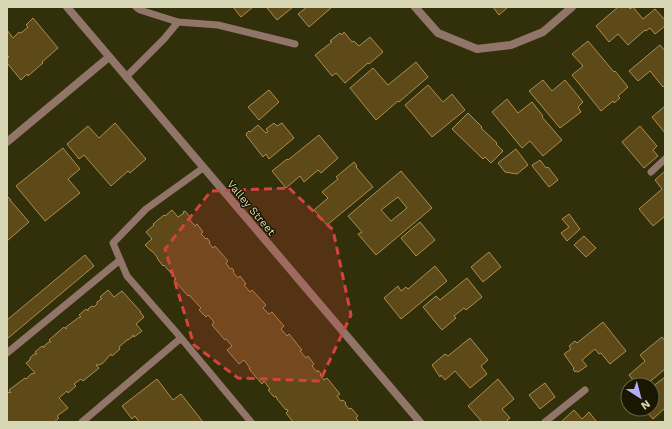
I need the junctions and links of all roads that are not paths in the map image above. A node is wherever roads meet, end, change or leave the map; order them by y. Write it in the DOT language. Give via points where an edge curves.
graph roads {
  1 [pos="67,7"];
  2 [pos="136,7"];
  3 [pos="415,7"];
  4 [pos="572,7"];
  5 [pos="178,22"];
  6 [pos="295,44"];
  7 [pos="109,57"];
  8 [pos="126,77"];
  9 [pos="7,142"];
  10 [pos="665,159"];
  11 [pos="203,168"];
  12 [pos="650,172"];
  13 [pos="120,260"];
  14 [pos="181,338"];
  15 [pos="7,353"];
  16 [pos="585,390"];
  17 [pos="82,422"];
  18 [pos="251,422"];
  19 [pos="420,422"];
  20 [pos="545,422"];
  1 -- 7 [label="street, Valley Street"];
  2 -- 5 [label="lane"];
  3 -- 4 [label="street" via="438,34 477,48 511,45 543,32"];
  5 -- 6 [label="lane" via="218,25"];
  5 -- 8 [label="lane"];
  7 -- 8 [label="street, Valley Street"];
  7 -- 9 [label="street"];
  8 -- 11 [label="street, Valley Street"];
  10 -- 12 [label="lane"];
  11 -- 13 [label="lane" via="146,209 113,243"];
  11 -- 19 [label="street, Valley Street"];
  13 -- 14 [label="lane" via="127,276"];
  13 -- 15 [label="lane"];
  14 -- 17 [label="lane"];
  14 -- 18 [label="lane"];
  16 -- 20 [label="lane"];
}
